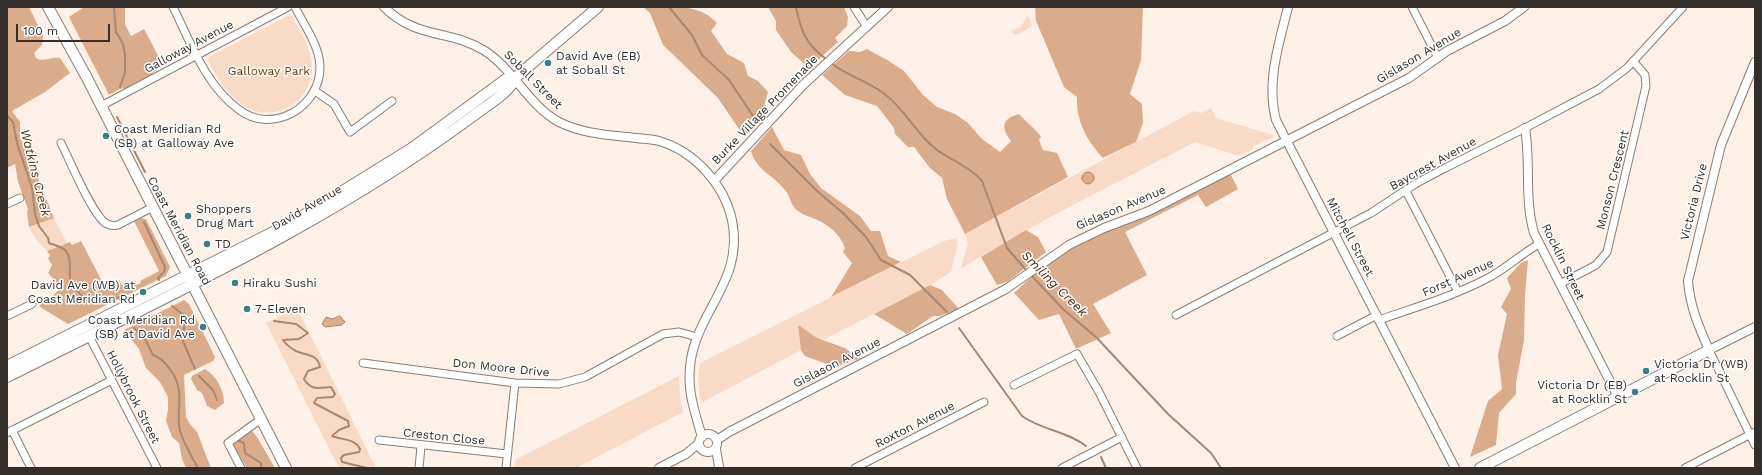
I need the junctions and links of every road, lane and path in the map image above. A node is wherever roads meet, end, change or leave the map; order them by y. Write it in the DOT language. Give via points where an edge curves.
graph roads {
  1 [pos="48,7"];
  2 [pos="173,7"];
  3 [pos="288,7"];
  4 [pos="295,7"];
  5 [pos="384,7"];
  6 [pos="598,7"];
  7 [pos="854,7"];
  8 [pos="888,7"];
  9 [pos="1288,7"];
  10 [pos="1412,7"];
  11 [pos="1524,7"];
  12 [pos="1683,7"];
  13 [pos="867,27"];
  14 [pos="197,55"];
  15 [pos="1438,58"];
  16 [pos="1633,61"];
  17 [pos="1755,62"];
  18 [pos="515,78"];
  19 [pos="315,91"];
  20 [pos="392,101"];
  21 [pos="101,106"];
  22 [pos="1525,128"];
  23 [pos="1286,142"];
  24 [pos="61,143"];
  25 [pos="714,181"];
  26 [pos="1406,190"];
  27 [pos="20,198"];
  28 [pos="7,204"];
  29 [pos="153,208"];
  30 [pos="1334,233"];
  31 [pos="1539,244"];
  32 [pos="190,280"];
  33 [pos="1560,284"];
  34 [pos="1458,292"];
  35 [pos="32,304"];
  36 [pos="1176,315"];
  37 [pos="7,316"];
  38 [pos="1378,318"];
  39 [pos="1755,327"];
  40 [pos="89,336"];
  41 [pos="1337,336"];
  42 [pos="697,337"];
  43 [pos="1709,350"];
  44 [pos="363,363"];
  45 [pos="7,366"];
  46 [pos="7,377"];
  47 [pos="112,380"];
  48 [pos="515,383"];
  49 [pos="1014,385"];
  50 [pos="1618,397"];
  51 [pos="984,402"];
  52 [pos="261,419"];
  53 [pos="10,432"];
  54 [pos="1753,433"];
  55 [pos="1122,438"];
  56 [pos="379,440"];
  57 [pos="708,443"];
  58 [pos="1755,445"];
  59 [pos="421,446"];
  60 [pos="507,454"];
  61 [pos="31,468"];
  62 [pos="157,468"];
  63 [pos="241,468"];
  64 [pos="286,468"];
  65 [pos="419,468"];
  66 [pos="506,468"];
  67 [pos="658,468"];
  68 [pos="719,468"];
  69 [pos="855,468"];
  70 [pos="1062,468"];
  71 [pos="1137,468"];
  72 [pos="1455,468"];
  73 [pos="1480,468"];
  74 [pos="1685,468"];
  1 -- 21 [label="main road, Coast Meridian Road"];
  2 -- 14 [label="street"];
  3 -- 14 [label="street, Galloway Avenue"];
  4 -- 19 [label="street" via="318,54 320,75"];
  5 -- 18 [label="street, Soball Street" via="399,20 414,28 477,47 497,60"];
  6 -- 18 [label="main road, David Avenue"];
  7 -- 13 [label="street"];
  8 -- 13 [label="street, Burke Village Promenade"];
  9 -- 23 [label="street, Mitchell Street" via="1275,63 1272,91 1276,120"];
  10 -- 15 [label="street"];
  11 -- 15 [label="street, Gislason Avenue" via="1505,21"];
  12 -- 16 [label="street, Baycrest Avenue"];
  13 -- 25 [label="street, Burke Village Promenade" via="788,101"];
  14 -- 19 [label="street" via="222,96 242,112 258,119 277,118 293,113 304,105"];
  14 -- 21 [label="street, Galloway Avenue"];
  15 -- 23 [label="street, Gislason Avenue" via="1416,74"];
  16 -- 22 [label="street, Baycrest Avenue" via="1599,89"];
  16 -- 33 [label="street, Monson Crescent" via="1643,72 1646,86 1607,252 1596,265"];
  17 -- 43 [label="street, Victoria Drive" via="1721,145 1688,281 1689,299 1695,320"];
  18 -- 25 [label="street, Soball Street" via="533,100 559,122 585,132 658,141 692,157"];
  18 -- 32 [label="main road, David Avenue" via="506,79 412,148 343,192"];
  19 -- 20 [label="street" via="334,104 350,132"];
  21 -- 29 [label="main road, Coast Meridian Road"];
  22 -- 26 [label="street, Baycrest Avenue"];
  22 -- 31 [label="street, Rocklin Street" via="1528,147 1529,214"];
  23 -- 30 [label="street, Mitchell Street"];
  23 -- 57 [label="street, Gislason Avenue" via="1149,211 1115,223 1075,242 1006,289"];
  24 -- 29 [label="street" via="92,205 104,222 112,226 118,225"];
  25 -- 42 [label="street, Soball Street" via="732,219 733,245 729,273"];
  26 -- 30 [label="street, Baycrest Avenue"];
  26 -- 34 [label="street"];
  27 -- 28 [label="street"];
  29 -- 32 [label="main road, Coast Meridian Road"];
  30 -- 36 [label="street, Baycrest Avenue"];
  30 -- 38 [label="street, Mitchell Street"];
  31 -- 33 [label="street, Rocklin Street"];
  31 -- 34 [label="street, Forst Avenue" via="1509,267"];
  32 -- 40 [label="main road, David Avenue"];
  32 -- 45 [label="main road, David Avenue"];
  32 -- 52 [label="main road, Coast Meridian Road"];
  33 -- 50 [label="street, Rocklin Street"];
  34 -- 38 [label="street, Forst Avenue"];
  35 -- 37 [label="street"];
  38 -- 41 [label="street, Forst Avenue"];
  38 -- 72 [label="street, Mitchell Street"];
  39 -- 43 [label="street"];
  40 -- 46 [label="main road, David Avenue"];
  40 -- 47 [label="street, Hollybrook Street"];
  42 -- 48 [label="street, Don Moore Drive" via="679,332 663,334 573,381 546,385"];
  42 -- 57 [label="street, Soball Street" via="691,359 690,399 698,424"];
  43 -- 50 [label="main road"];
  43 -- 54 [label="street"];
  44 -- 48 [label="street, Don Moore Drive"];
  47 -- 53 [label="street"];
  47 -- 62 [label="street, Hollybrook Street"];
  48 -- 60 [label="street"];
  49 -- 55 [label="street" via="1078,354"];
  50 -- 73 [label="main road"];
  51 -- 69 [label="street, Roxton Avenue"];
  52 -- 63 [label="street" via="228,442"];
  52 -- 64 [label="main road, Coast Meridian Road"];
  53 -- 61 [label="street"];
  54 -- 58 [label="street"];
  54 -- 74 [label="street"];
  55 -- 70 [label="street"];
  55 -- 71 [label="street"];
  56 -- 59 [label="street, Creston Close"];
  57 -- 67 [label="street, Gislason Avenue"];
  57 -- 68 [label="street, Soball Street"];
  59 -- 60 [label="street, Creston Close"];
  59 -- 65 [label="street"];
  60 -- 66 [label="street"];
}
